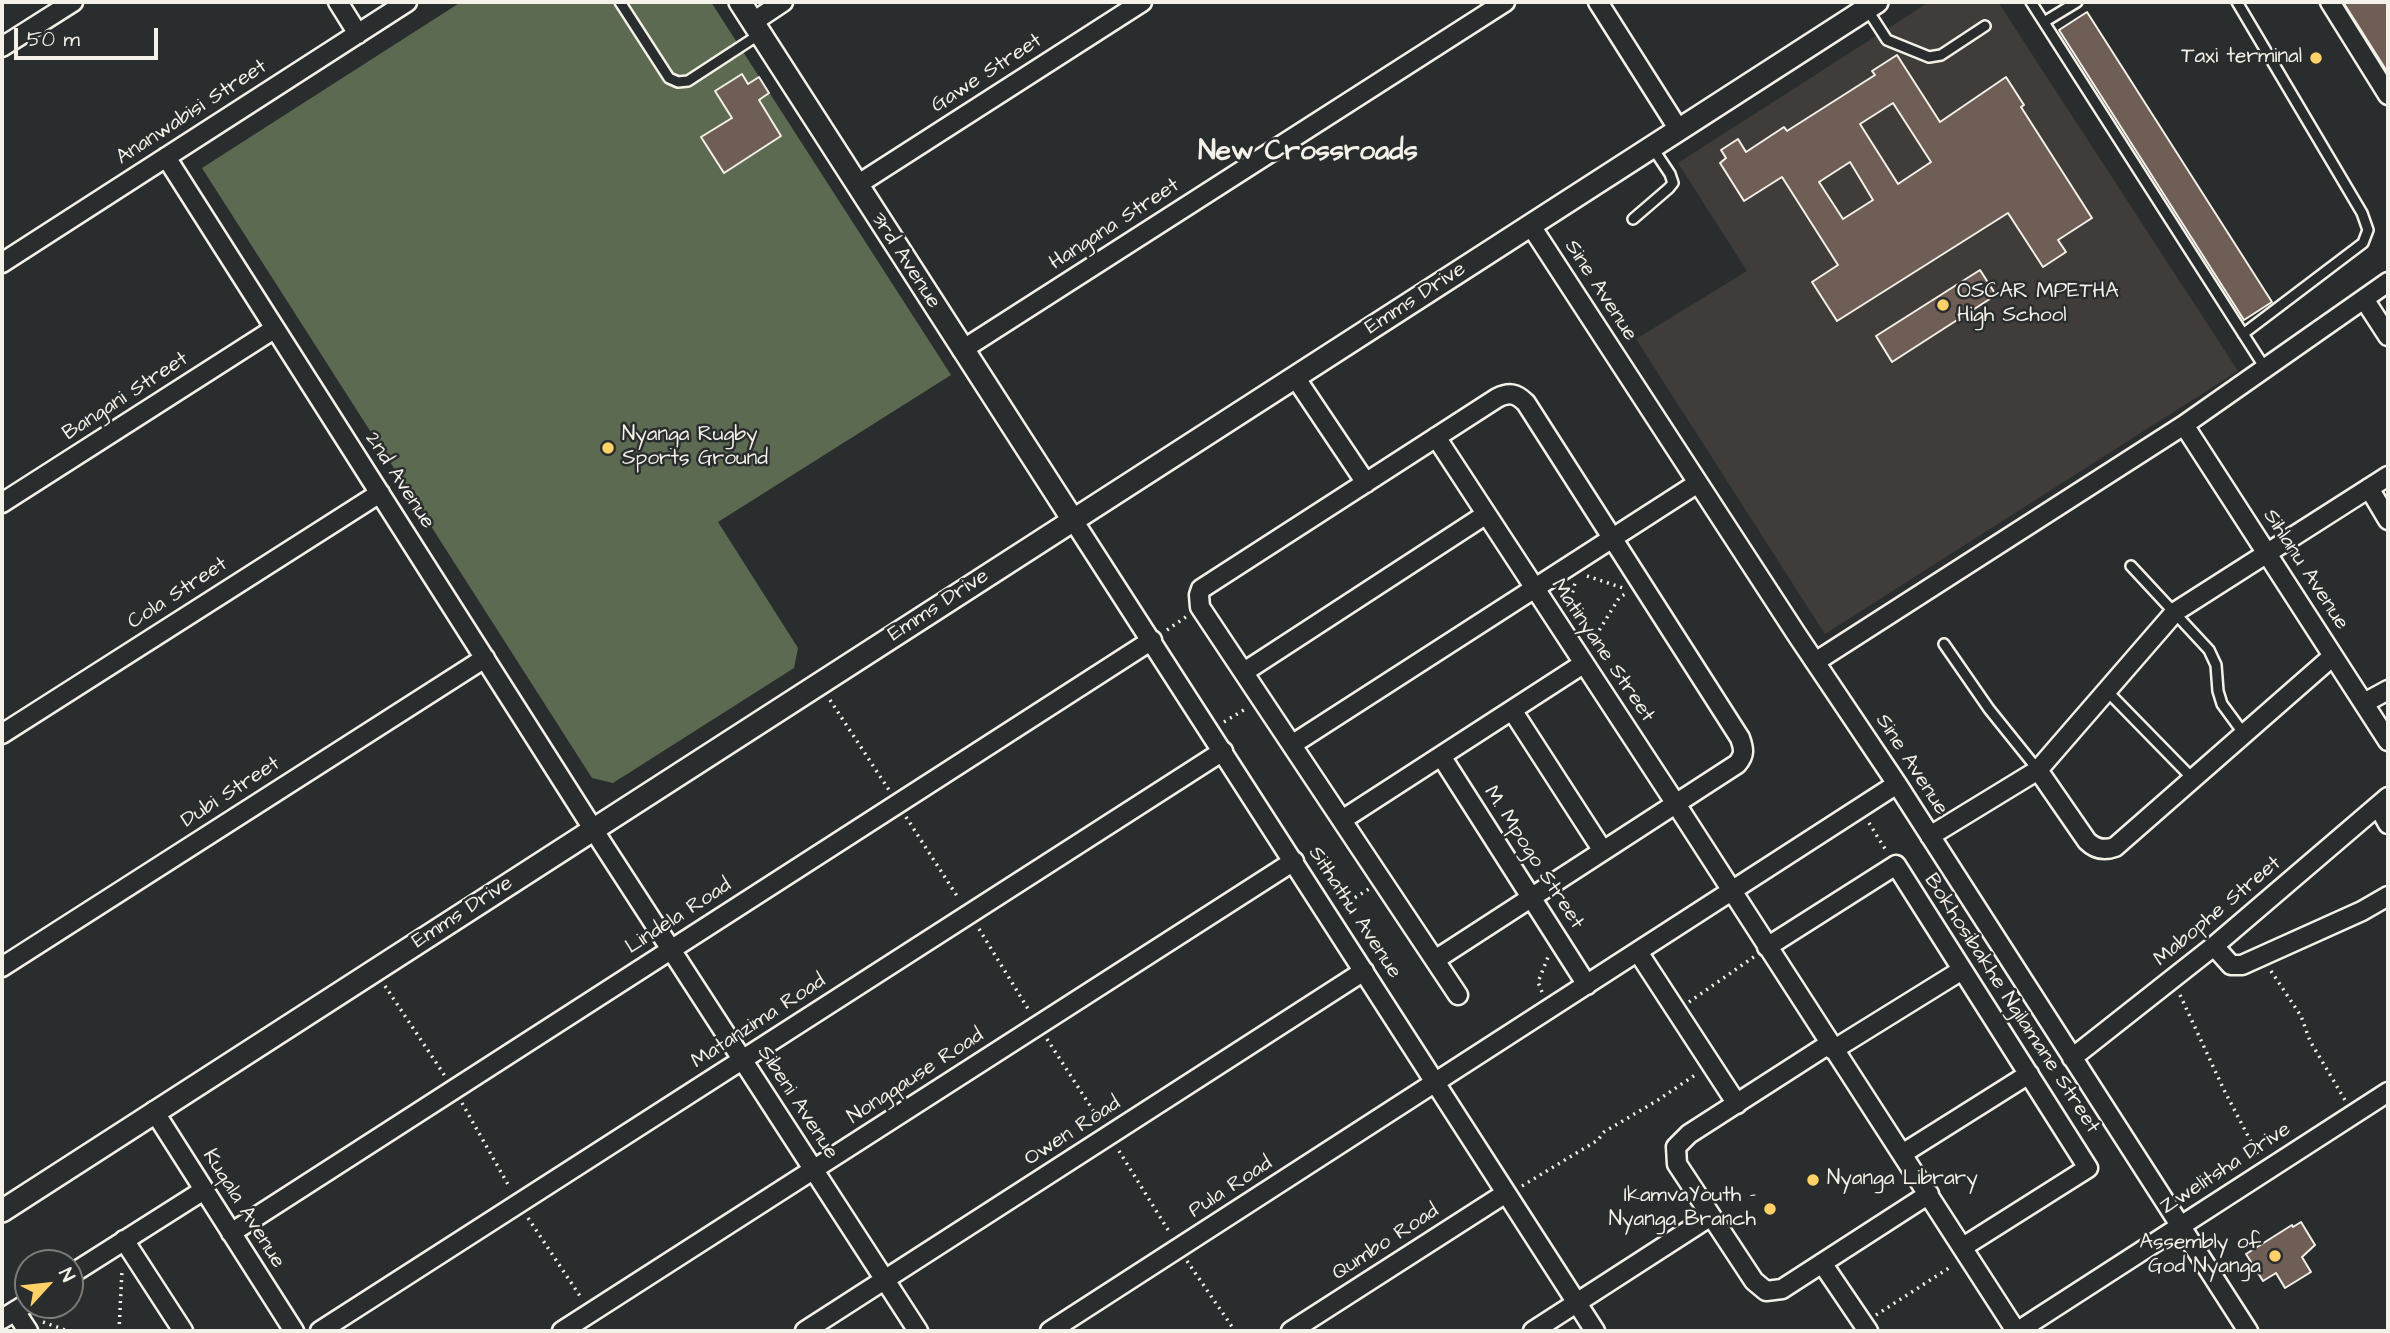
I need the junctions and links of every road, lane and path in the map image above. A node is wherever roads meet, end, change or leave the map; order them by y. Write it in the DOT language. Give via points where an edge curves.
graph roads {
  1 [pos="73,2"];
  2 [pos="338,2"];
  3 [pos="407,2"];
  4 [pos="620,2"];
  5 [pos="740,2"];
  6 [pos="783,2"];
  7 [pos="1142,2"];
  8 [pos="1505,2"];
  9 [pos="1598,2"];
  10 [pos="2031,2"];
  11 [pos="2077,2"];
  12 [pos="2237,2"];
  13 [pos="2330,2"];
  14 [pos="1869,4"];
  15 [pos="2044,22"];
  16 [pos="1985,26"];
  17 [pos="756,28"];
  18 [pos="358,34"];
  19 [pos="2,47"];
  20 [pos="2388,94"];
  21 [pos="1679,130"];
  22 [pos="1652,147"];
  23 [pos="166,157"];
  24 [pos="857,185"];
  25 [pos="1633,219"];
  26 [pos="1531,226"];
  27 [pos="2,263"];
  28 [pos="2388,282"];
  29 [pos="2364,299"];
  30 [pos="274,329"];
  31 [pos="2243,334"];
  32 [pos="2388,336"];
  33 [pos="962,350"];
  34 [pos="2265,368"];
  35 [pos="1295,377"];
  36 [pos="2184,425"];
  37 [pos="1436,438"];
  38 [pos="2388,476"];
  39 [pos="1366,483"];
  40 [pos="1698,483"];
  41 [pos="2369,488"];
  42 [pos="380,493"];
  43 [pos="2,503"];
  44 [pos="1485,514"];
  45 [pos="1073,520"];
  46 [pos="2388,520"];
  47 [pos="1612,539"];
  48 [pos="2267,554"];
  49 [pos="2131,566"];
  50 [pos="1534,589"];
  51 [pos="1200,607"];
  52 [pos="2175,612"];
  53 [pos="1562,631"];
  54 [pos="1152,640"];
  55 [pos="1944,645"];
  56 [pos="2333,656"];
  57 [pos="485,658"];
  58 [pos="1815,662"];
  59 [pos="1583,664"];
  60 [pos="1244,672"];
  61 [pos="820,683"];
  62 [pos="2106,690"];
  63 [pos="2388,690"];
  64 [pos="1262,699"];
  65 [pos="2364,703"];
  66 [pos="1512,710"];
  67 [pos="1210,731"];
  68 [pos="2,734"];
  69 [pos="2244,734"];
  70 [pos="2388,741"];
  71 [pos="1293,744"];
  72 [pos="1223,751"];
  73 [pos="1440,756"];
  74 [pos="2038,770"];
  75 [pos="2193,779"];
  76 [pos="1897,784"];
  77 [pos="2383,802"];
  78 [pos="897,804"];
  79 [pos="1676,804"];
  80 [pos="1860,807"];
  81 [pos="1342,820"];
  82 [pos="2388,824"];
  83 [pos="593,829"];
  84 [pos="1930,836"];
  85 [pos="1603,851"];
  86 [pos="1294,861"];
  87 [pos="1896,865"];
  88 [pos="1383,881"];
  89 [pos="1731,890"];
  90 [pos="2388,896"];
  91 [pos="1531,898"];
  92 [pos="969,914"];
  93 [pos="1328,914"];
  94 [pos="1557,937"];
  95 [pos="2214,946"];
  96 [pos="1767,947"];
  97 [pos="671,950"];
  98 [pos="1638,952"];
  99 [pos="2261,956"];
  100 [pos="1435,960"];
  101 [pos="2,967"];
  102 [pos="374,970"];
  103 [pos="1962,970"];
  104 [pos="1364,971"];
  105 [pos="2173,981"];
  106 [pos="1587,985"];
  107 [pos="1458,995"];
  108 [pos="1549,1010"];
  109 [pos="1676,1011"];
  110 [pos="1038,1025"];
  111 [pos="1831,1047"];
  112 [pos="2072,1058"];
  113 [pos="742,1060"];
  114 [pos="1711,1064"];
  115 [pos="2029,1074"];
  116 [pos="1436,1083"];
  117 [pos="454,1089"];
  118 [pos="2388,1092"];
  119 [pos="1737,1104"];
  120 [pos="153,1111"];
  121 [pos="2354,1113"];
  122 [pos="1109,1136"];
  123 [pos="1902,1154"];
  124 [pos="813,1170"];
  125 [pos="2266,1170"];
  126 [pos="204,1190"];
  127 [pos="1506,1193"];
  128 [pos="1929,1194"];
  129 [pos="519,1203"];
  130 [pos="2,1210"];
  131 [pos="1711,1216"];
  132 [pos="2180,1225"];
  133 [pos="231,1233"];
  134 [pos="124,1241"];
  135 [pos="1179,1248"];
  136 [pos="1966,1251"];
  137 [pos="1822,1263"];
  138 [pos="84,1267"];
  139 [pos="885,1280"];
  140 [pos="1577,1303"];
  141 [pos="590,1313"];
  142 [pos="1865,1327"];
  143 [pos="2244,1330"];
  144 [pos="119,1331"];
  145 [pos="183,1331"];
  146 [pos="294,1331"];
  147 [pos="320,1331"];
  148 [pos="562,1331"];
  149 [pos="805,1331"];
  150 [pos="918,1331"];
  151 [pos="1050,1331"];
  152 [pos="1235,1331"];
  153 [pos="1291,1331"];
  154 [pos="1533,1331"];
  155 [pos="1595,1331"];
  156 [pos="2017,1331"];
  1 -- 19 [label="street"];
  2 -- 18 [label="street"];
  3 -- 18 [label="street, Ananwabisi Street"];
  4 -- 17 [label="lane" via="669,78 678,82 688,81"];
  5 -- 17 [label="street, 3rd Avenue"];
  6 -- 17 [label="street"];
  7 -- 24 [label="street, Gawe Street"];
  8 -- 33 [label="street, Hangana Street"];
  9 -- 21 [label="street"];
  10 -- 15 [label="lane"];
  11 -- 15 [label="lane"];
  12 -- 31 [label="lane" via="2368,230 2363,243"];
  13 -- 20 [label="street"];
  14 -- 16 [label="lane" via="1887,40 1929,57 1941,55"];
  14 -- 21 [label="street, Emms Drive"];
  15 -- 31 [label="lane"];
  17 -- 24 [label="street, 3rd Avenue"];
  18 -- 23 [label="street, Ananwabisi Street"];
  21 -- 22 [label="street, Emms Drive"];
  22 -- 25 [label="lane" via="1673,183"];
  22 -- 26 [label="street, Emms Drive"];
  23 -- 27 [label="street, Ananwabisi Street"];
  23 -- 30 [label="street, 2nd Avenue"];
  24 -- 33 [label="street, 3rd Avenue"];
  26 -- 35 [label="street, Emms Drive"];
  26 -- 40 [label="street, Sine Avenue"];
  28 -- 29 [label="street"];
  29 -- 32 [label="street"];
  29 -- 34 [label="street"];
  30 -- 42 [label="street, 2nd Avenue"];
  30 -- 43 [label="street, Bangani Street"];
  31 -- 34 [label="lane"];
  33 -- 45 [label="street, 3rd Avenue"];
  34 -- 36 [label="street"];
  35 -- 39 [label="street"];
  35 -- 45 [label="street, Emms Drive"];
  36 -- 48 [label="street, Sihlanu Avenue"];
  36 -- 58 [label="street"];
  37 -- 39 [label="street"];
  37 -- 44 [label="street, Matinyane Street"];
  37 -- 47 [label="street" via="1497,398 1514,394 1526,403"];
  38 -- 41 [label="street"];
  39 -- 51 [label="street" via="1201,589"];
  40 -- 47 [label="street"];
  40 -- 58 [label="street, Sine Avenue"];
  41 -- 46 [label="street"];
  41 -- 48 [label="street"];
  42 -- 57 [label="street, 2nd Avenue"];
  42 -- 68 [label="street, Cola Street"];
  44 -- 50 [label="street, Matinyane Street"];
  44 -- 60 [label="street"];
  45 -- 54 [label="street, Sithathu Avenue"];
  45 -- 61 [label="street, Emms Drive"];
  47 -- 50 [label="street"];
  47 -- 79 [label="street" via="1744,748 1737,764"];
  48 -- 52 [label="street"];
  48 -- 56 [label="street, Sihlanu Avenue"];
  49 -- 52 [label="lane"];
  50 -- 53 [label="street, Matinyane Street"];
  50 -- 71 [label="street"];
  51 -- 54 [label="path"];
  51 -- 60 [label="street"];
  52 -- 62 [label="street"];
  52 -- 69 [label="lane" via="2209,650 2222,704"];
  53 -- 59 [label="street, Matinyane Street"];
  53 -- 59 [label="path" via="1578,573 1630,590 1619,598"];
  54 -- 67 [label="street, Sithathu Avenue"];
  54 -- 78 [label="street, Lindela Road"];
  55 -- 74 [label="lane"];
  56 -- 65 [label="street, Sihlanu Avenue"];
  56 -- 69 [label="street"];
  57 -- 83 [label="street, 2nd Avenue"];
  57 -- 101 [label="street, Dubi Street"];
  58 -- 76 [label="street, Sine Avenue"];
  59 -- 66 [label="street"];
  59 -- 79 [label="street, Matinyane Street"];
  60 -- 64 [label="street"];
  61 -- 78 [label="path"];
  61 -- 83 [label="street, Emms Drive"];
  62 -- 74 [label="street"];
  62 -- 75 [label="lane"];
  63 -- 65 [label="street"];
  64 -- 67 [label="path"];
  64 -- 71 [label="street"];
  65 -- 70 [label="street, Sihlanu Avenue"];
  66 -- 73 [label="street"];
  66 -- 85 [label="street"];
  67 -- 72 [label="street, Sithathu Avenue"];
  69 -- 75 [label="street"];
  71 -- 81 [label="street"];
  72 -- 86 [label="street, Sithathu Avenue"];
  72 -- 92 [label="street, Matanzima Road"];
  73 -- 81 [label="street"];
  73 -- 91 [label="street, M. Mpogo Street"];
  74 -- 75 [label="street" via="2087,841 2103,849 2120,844"];
  74 -- 84 [label="street"];
  76 -- 80 [label="street, Pula Road"];
  76 -- 84 [label="street, Sine Avenue"];
  77 -- 82 [label="street"];
  77 -- 95 [label="street, Mabophe Street"];
  78 -- 92 [label="path"];
  78 -- 97 [label="street, Lindela Road"];
  79 -- 85 [label="street"];
  79 -- 89 [label="street, Matinyane Street"];
  80 -- 87 [label="path"];
  80 -- 89 [label="street, Pula Road"];
  81 -- 88 [label="street"];
  83 -- 97 [label="street, Sibeni Avenue"];
  83 -- 102 [label="street, Emms Drive"];
  84 -- 112 [label="street, Sine Avenue"];
  85 -- 91 [label="street"];
  86 -- 93 [label="street, Sithathu Avenue"];
  86 -- 110 [label="street, Nongqause Road"];
  87 -- 96 [label="street"];
  87 -- 103 [label="street, Bokhosibakhe Ngilamane Street"];
  88 -- 93 [label="path"];
  88 -- 100 [label="street"];
  89 -- 96 [label="street, Matinyane Street"];
  89 -- 98 [label="street, Pula Road"];
  90 -- 99 [label="street"];
  91 -- 94 [label="street, M. Mpogo Street"];
  91 -- 100 [label="street"];
  92 -- 110 [label="path"];
  92 -- 113 [label="street, Matanzima Road"];
  93 -- 104 [label="street, Sithathu Avenue"];
  94 -- 106 [label="street, M. Mpogo Street"];
  94 -- 108 [label="path" via="1538,982"];
  95 -- 99 [label="street" via="2231,965"];
  95 -- 105 [label="street, Mabophe Street"];
  96 -- 109 [label="path"];
  96 -- 111 [label="street, Matinyane Street"];
  97 -- 113 [label="street, Sibeni Avenue"];
  97 -- 117 [label="street, Lindela Road"];
  98 -- 106 [label="street, Pula Road"];
  98 -- 109 [label="street"];
  99 -- 121 [label="path" via="2301,1016 2309,1041"];
  100 -- 107 [label="street"];
  102 -- 117 [label="path"];
  102 -- 120 [label="street, Emms Drive"];
  103 -- 111 [label="street"];
  103 -- 115 [label="street, Bokhosibakhe Ngilamane Street"];
  104 -- 116 [label="street, Sithathu Avenue"];
  104 -- 122 [label="street, Owen Road"];
  105 -- 112 [label="street, Mabophe Street"];
  105 -- 125 [label="path"];
  106 -- 108 [label="street, Pula Road"];
  108 -- 116 [label="street, Pula Road"];
  109 -- 114 [label="street"];
  110 -- 122 [label="path"];
  110 -- 124 [label="street, Nongqause Road"];
  111 -- 119 [label="street"];
  111 -- 123 [label="street, Matinyane Street"];
  112 -- 132 [label="street, Sine Avenue"];
  113 -- 124 [label="street, Sibeni Avenue"];
  113 -- 129 [label="street, Matanzima Road"];
  114 -- 119 [label="street"];
  114 -- 127 [label="path" via="1598,1140"];
  115 -- 123 [label="street"];
  115 -- 136 [label="street, Bokhosibakhe Ngilamane Street" via="2088,1168"];
  116 -- 127 [label="street, Sithathu Avenue"];
  116 -- 135 [label="street, Pula Road"];
  117 -- 129 [label="path"];
  117 -- 133 [label="street, Lindela Road"];
  118 -- 121 [label="street, Zwelitsha Drive"];
  119 -- 131 [label="street" via="1676,1147 1677,1164"];
  120 -- 126 [label="street, Kuqala Avenue"];
  120 -- 130 [label="street, Emms Drive"];
  121 -- 125 [label="street, Zwelitsha Drive"];
  122 -- 135 [label="path"];
  122 -- 139 [label="street, Owen Road"];
  123 -- 128 [label="street, Matinyane Street"];
  124 -- 139 [label="street, Sibeni Avenue"];
  124 -- 141 [label="street, Nongqause Road"];
  125 -- 132 [label="street, Zwelitsha Drive"];
  126 -- 133 [label="street, Kuqala Avenue"];
  126 -- 134 [label="street"];
  127 -- 140 [label="street, Sithathu Avenue"];
  127 -- 153 [label="street, Qumbo Road"];
  128 -- 136 [label="street, Matinyane Street"];
  128 -- 137 [label="street"];
  129 -- 141 [label="path"];
  129 -- 147 [label="street, Matanzima Road"];
  131 -- 137 [label="street" via="1754,1281 1766,1291 1787,1287"];
  131 -- 140 [label="street"];
  132 -- 143 [label="street, Sine Avenue"];
  132 -- 156 [label="street, Zwelitsha Drive"];
  133 -- 146 [label="street, Kuqala Avenue"];
  134 -- 138 [label="street"];
  134 -- 144 [label="path"];
  134 -- 145 [label="street"];
  135 -- 151 [label="street, Pula Road"];
  135 -- 152 [label="path"];
  136 -- 142 [label="path"];
  136 -- 156 [label="street, Matinyane Street"];
  137 -- 142 [label="street"];
  139 -- 149 [label="street, Owen Road"];
  139 -- 150 [label="street, Sibeni Avenue"];
  140 -- 154 [label="street"];
  140 -- 155 [label="street, Sithathu Avenue"];
  141 -- 148 [label="street, Nongqause Road"];
}
